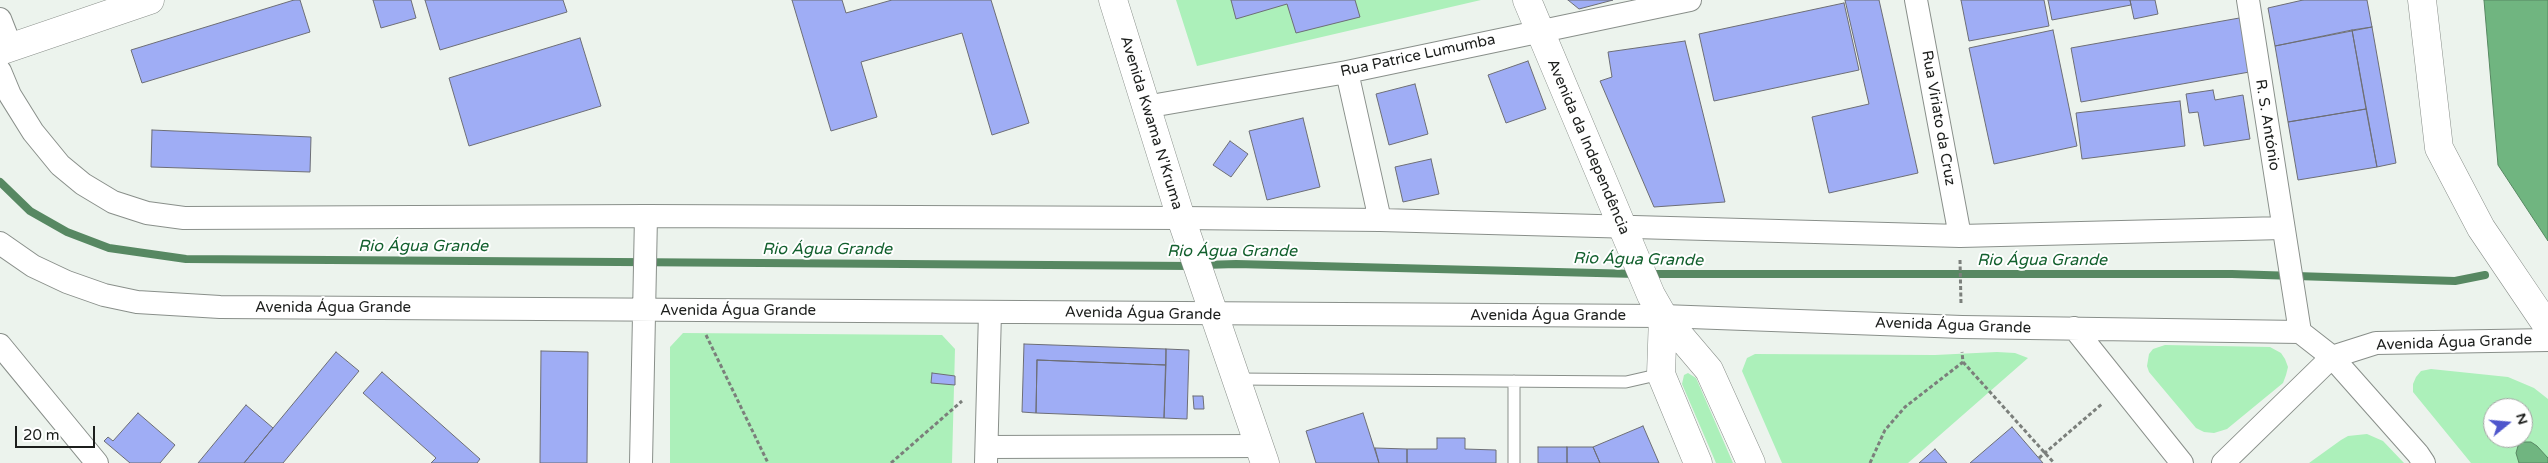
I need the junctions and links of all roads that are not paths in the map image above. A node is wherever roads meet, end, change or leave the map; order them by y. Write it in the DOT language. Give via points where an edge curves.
graph roads {
  1 [pos="150,0"];
  2 [pos="1113,0"];
  3 [pos="1527,0"];
  4 [pos="1690,0"];
  5 [pos="1916,0"];
  6 [pos="2248,0"];
  7 [pos="2422,0"];
  8 [pos="0,19"];
  9 [pos="1539,30"];
  10 [pos="4,56"];
  11 [pos="1347,72"];
  12 [pos="1145,107"];
  13 [pos="1181,218"];
  14 [pos="1380,220"];
  15 [pos="646,227"];
  16 [pos="2283,228"];
  17 [pos="1960,236"];
  18 [pos="1626,237"];
  19 [pos="0,243"];
  20 [pos="1657,305"];
  21 [pos="645,310"];
  22 [pos="990,312"];
  23 [pos="1214,315"];
  24 [pos="2548,327"];
  25 [pos="2074,328"];
  26 [pos="2300,332"];
  27 [pos="2548,340"];
  28 [pos="0,345"];
  29 [pos="2332,357"];
  30 [pos="1662,374"];
  31 [pos="1237,379"];
  32 [pos="1514,381"];
  33 [pos="1262,454"];
  34 [pos="986,455"];
  35 [pos="96,463"];
  36 [pos="641,463"];
  37 [pos="1514,463"];
  38 [pos="1698,463"];
  39 [pos="1751,463"];
  40 [pos="2182,463"];
  41 [pos="2223,463"];
  42 [pos="2424,463"];
  1 -- 10 [label="street"];
  2 -- 12 [label="street, Avenida Kwama N’Kruma"];
  3 -- 9 [label="street, Avenida da Independência"];
  4 -- 9 [label="street, Rua Patrice Lumumba"];
  5 -- 17 [label="street, Rua Viriato da Cruz"];
  6 -- 16 [label="street, R. S. António"];
  7 -- 24 [label="street" via="2439,148 2481,228"];
  8 -- 10 [label="street"];
  9 -- 11 [label="street, Rua Patrice Lumumba"];
  9 -- 18 [label="street, Avenida da Independência"];
  10 -- 15 [label="street" via="10,95 28,125 60,165 113,202 147,213 184,218"];
  11 -- 12 [label="street, Rua Patrice Lumumba"];
  11 -- 14 [label="street"];
  12 -- 13 [label="street, Avenida Kwama N’Kruma"];
  13 -- 14 [label="street"];
  13 -- 15 [label="street"];
  13 -- 23 [label="street, Avenida Kwama N’Kruma"];
  14 -- 18 [label="street"];
  15 -- 21 [label="street"];
  16 -- 17 [label="street"];
  16 -- 26 [label="street, R. S. António"];
  17 -- 18 [label="street"];
  18 -- 20 [label="street, Avenida da Independência"];
  19 -- 21 [label="street, Avenida Água Grande" via="33,266 67,282 137,302 220,307"];
  20 -- 23 [label="street, Avenida Água Grande"];
  20 -- 25 [label="street, Avenida Água Grande" via="1962,326"];
  20 -- 30 [label="street, Avenida da Independência"];
  20 -- 39 [label="street" via="1709,370"];
  21 -- 22 [label="street, Avenida Água Grande"];
  21 -- 36 [label="street"];
  22 -- 23 [label="street, Avenida Água Grande"];
  22 -- 34 [label="street"];
  23 -- 31 [label="street, Avenida Kwama N’Kruma"];
  25 -- 26 [label="street, Avenida Água Grande"];
  25 -- 40 [label="street"];
  26 -- 29 [label="street"];
  27 -- 29 [label="street, Avenida Água Grande" via="2376,343"];
  28 -- 35 [label="street"];
  29 -- 41 [label="street"];
  29 -- 42 [label="street"];
  30 -- 32 [label="lane" via="1626,382"];
  30 -- 38 [label="street, Avenida da Independência"];
  31 -- 32 [label="lane"];
  31 -- 33 [label="street, Avenida Kwama N’Kruma"];
  32 -- 37 [label="lane"];
  33 -- 34 [label="street"];
}
